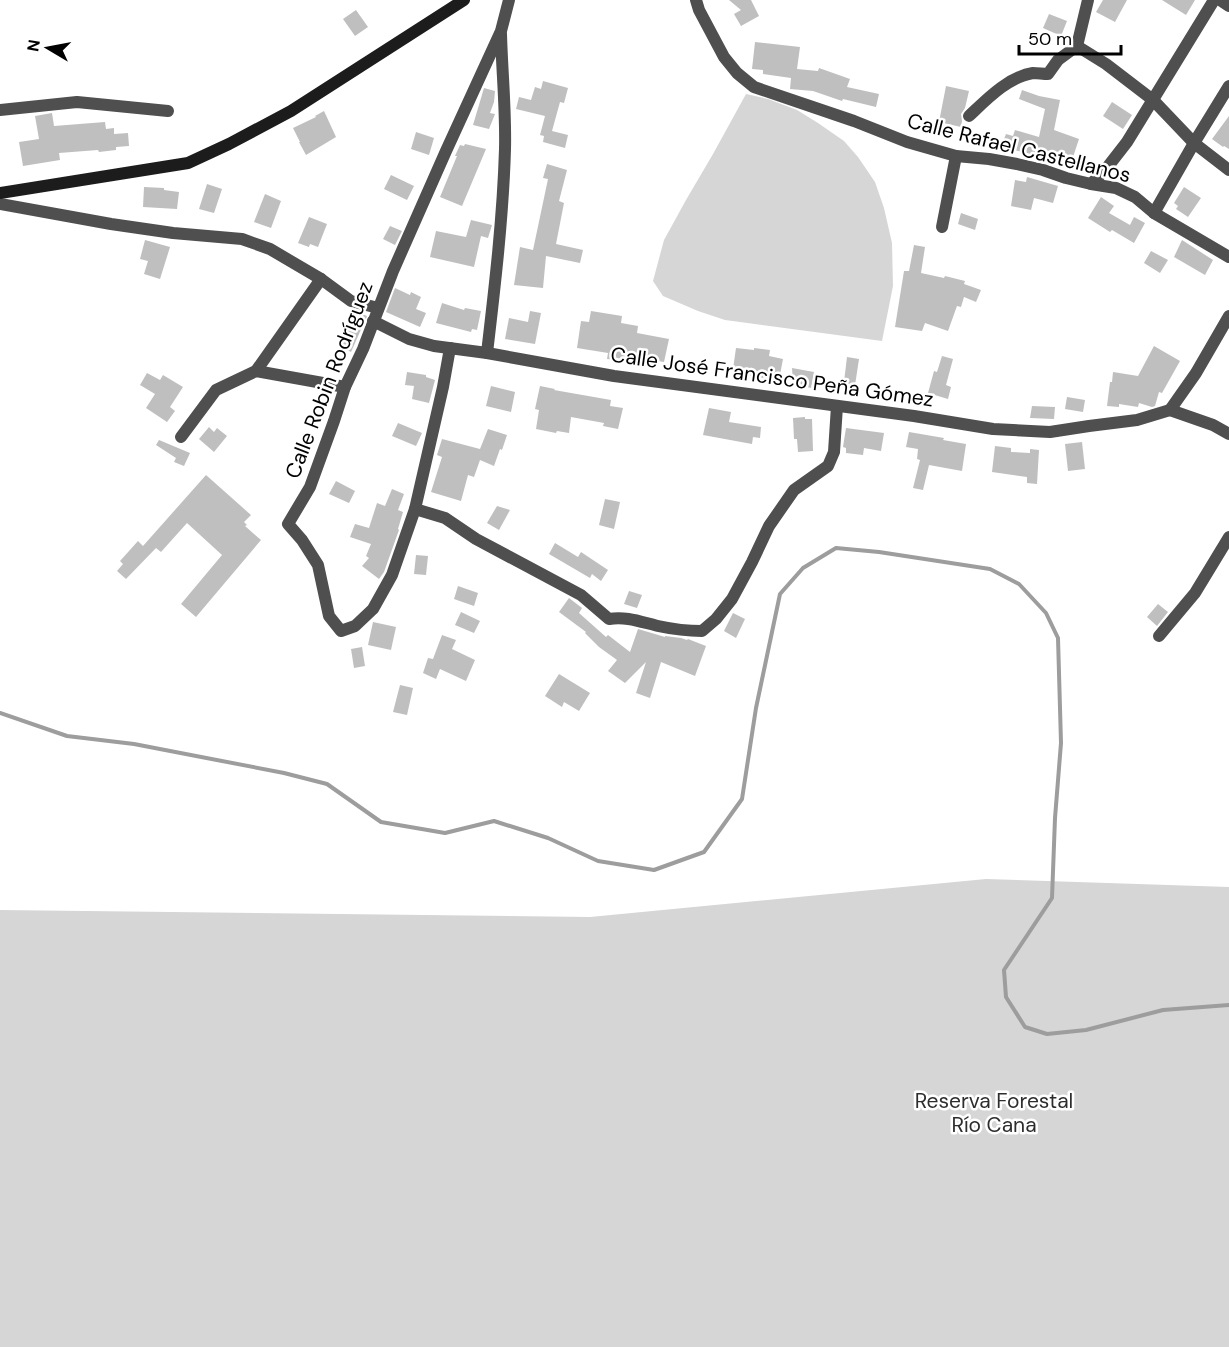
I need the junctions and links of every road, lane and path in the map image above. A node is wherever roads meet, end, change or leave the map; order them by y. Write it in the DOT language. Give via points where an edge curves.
graph roads {
  1 [pos="464,0"];
  2 [pos="509,0"];
  3 [pos="696,0"];
  4 [pos="1088,0"];
  5 [pos="1214,0"];
  6 [pos="1220,0"];
  7 [pos="1229,6"];
  8 [pos="501,32"];
  9 [pos="1077,46"];
  10 [pos="1229,86"];
  11 [pos="1153,100"];
  12 [pos="0,110"];
  13 [pos="168,111"];
  14 [pos="969,116"];
  15 [pos="1194,142"];
  16 [pos="957,156"];
  17 [pos="1229,170"];
  18 [pos="1091,184"];
  19 [pos="0,193"];
  20 [pos="0,204"];
  21 [pos="1154,213"];
  22 [pos="942,227"];
  23 [pos="1229,257"];
  24 [pos="321,279"];
  25 [pos="378,308"];
  26 [pos="1229,316"];
  27 [pos="373,321"];
  28 [pos="450,348"];
  29 [pos="487,353"];
  30 [pos="256,371"];
  31 [pos="345,387"];
  32 [pos="837,406"];
  33 [pos="1170,410"];
  34 [pos="1229,434"];
  35 [pos="181,437"];
  36 [pos="415,509"];
  37 [pos="1229,537"];
  38 [pos="1159,636"];
  1 -- 19 [label="main road" via="291,111 188,163"];
  2 -- 8 [label="street, Calle Robin Rodríguez"];
  3 -- 16 [label="street, Calle Rafael Castellanos" via="724,57 754,87"];
  4 -- 9 [label="street"];
  5 -- 11 [label="street"];
  6 -- 7 [label="street"];
  8 -- 25 [label="street, Calle Robin Rodríguez"];
  8 -- 29 [label="street" via="504,174"];
  9 -- 11 [label="street"];
  9 -- 14 [label="street" via="1058,60 1048,74 1033,73 1013,81"];
  10 -- 15 [label="street"];
  11 -- 15 [label="street"];
  11 -- 18 [label="street" via="1127,142"];
  12 -- 13 [label="street" via="77,102"];
  15 -- 17 [label="street"];
  15 -- 21 [label="street"];
  16 -- 18 [label="street, Calle Rafael Castellanos" via="1017,164"];
  16 -- 22 [label="street"];
  18 -- 21 [label="street, Calle Rafael Castellanos" via="1116,188"];
  20 -- 24 [label="street" via="111,224 242,240 270,249"];
  21 -- 23 [label="street, Calle Rafael Castellanos"];
  24 -- 25 [label="street" via="351,301"];
  24 -- 30 [label="street"];
  25 -- 27 [label="street, Calle Robin Rodríguez"];
  26 -- 33 [label="street"];
  27 -- 28 [label="street, Calle José Francisco Peña Gómez" via="409,339"];
  27 -- 31 [label="street, Calle Robin Rodríguez"];
  28 -- 29 [label="street, Calle José Francisco Peña Gómez"];
  28 -- 36 [label="street"];
  29 -- 32 [label="street, Calle José Francisco Peña Gómez" via="614,376"];
  30 -- 31 [label="street"];
  30 -- 35 [label="street" via="216,390"];
  31 -- 36 [label="street, Calle Robin Rodríguez" via="310,487 288,524 318,565 329,616 341,631 356,626 373,609 392,575"];
  32 -- 33 [label="street, Calle José Francisco Peña Gómez" via="993,429 1050,432 1137,420"];
  32 -- 36 [label="street" via="834,452 828,466 794,490 769,526 732,599 702,631 683,631 621,617 609,619 581,595 476,539 445,518"];
  33 -- 34 [label="street"];
  37 -- 38 [label="street" via="1194,593"];
}
